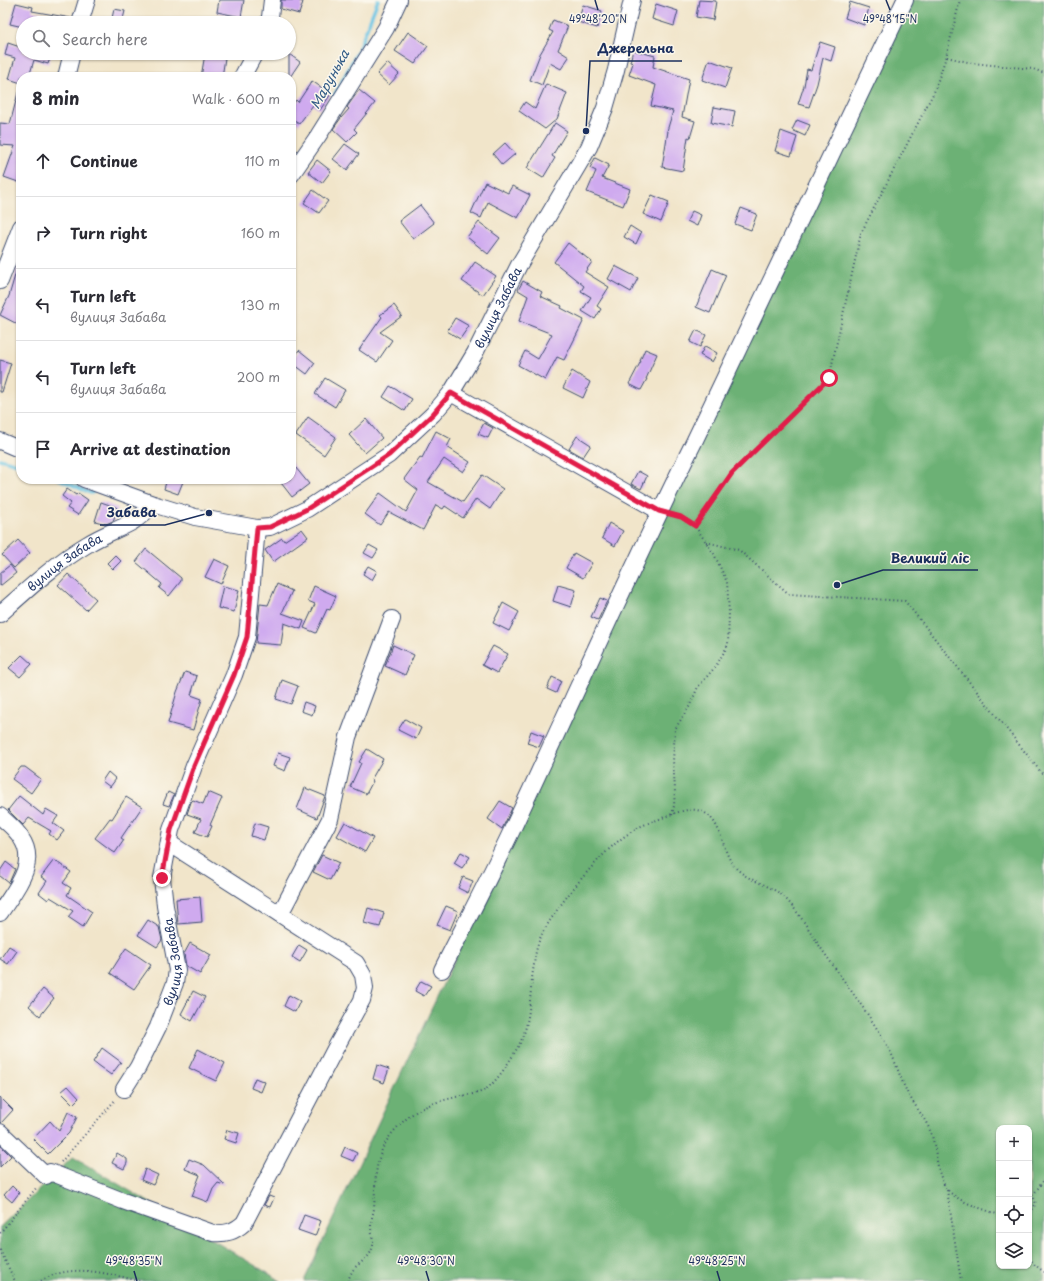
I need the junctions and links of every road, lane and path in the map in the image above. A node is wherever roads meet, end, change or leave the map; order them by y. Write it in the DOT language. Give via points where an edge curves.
graph roads {
  1 [pos="86,0"];
  2 [pos="272,0"];
  3 [pos="400,0"];
  4 [pos="632,0"];
  5 [pos="906,0"];
  6 [pos="960,0"];
  7 [pos="82,16"];
  8 [pos="270,16"];
  9 [pos="946,57"];
  10 [pos="70,60"];
  11 [pos="251,60"];
  12 [pos="67,72"];
  13 [pos="245,72"];
  14 [pos="1044,73"];
  15 [pos="296,167"];
  16 [pos="16,241"];
  17 [pos="0,281"];
  18 [pos="451,393"];
  19 [pos="0,441"];
  20 [pos="16,448"];
  21 [pos="101,484"];
  22 [pos="153,504"];
  23 [pos="659,511"];
  24 [pos="695,526"];
  25 [pos="257,528"];
  26 [pos="706,542"];
  27 [pos="0,614"];
  28 [pos="392,619"];
  29 [pos="1044,776"];
  30 [pos="672,815"];
  31 [pos="0,816"];
  32 [pos="169,843"];
  33 [pos="0,913"];
  34 [pos="280,914"];
  35 [pos="442,970"];
  36 [pos="124,1089"];
  37 [pos="0,1132"];
  38 [pos="1044,1180"];
  39 [pos="947,1190"];
  40 [pos="1032,1209"];
  41 [pos="996,1214"];
  42 [pos="0,1250"];
  43 [pos="1032,1262"];
  44 [pos="1044,1272"];
  45 [pos="15,1281"];
  46 [pos="41,1281"];
  47 [pos="140,1281"];
  48 [pos="348,1281"];
  49 [pos="961,1281"];
  1 -- 7 [label="street"];
  2 -- 8 [label="street"];
  3 -- 15 [label="street" via="386,28"];
  4 -- 18 [label="street, вулиця Забава" via="605,108 589,147 519,265 475,353"];
  5 -- 23 [label="street" via="698,435"];
  6 -- 9 [label="path"];
  9 -- 14 [label="path" via="978,64 1033,69"];
  9 -- 24 [label="path" via="934,92 861,233 829,378 732,473"];
  10 -- 12 [label="street"];
  11 -- 13 [label="street"];
  16 -- 17 [label="street"];
  18 -- 23 [label="street"];
  18 -- 25 [label="street, вулиця Забава" via="389,455 307,509 270,527"];
  19 -- 20 [label="street"];
  21 -- 22 [label="street, вулиця Забава"];
  22 -- 25 [label="street, вулиця Забава" via="195,517"];
  22 -- 27 [label="street, вулиця Забава" via="133,522 89,543 64,560"];
  23 -- 24 [label="path" via="681,517"];
  23 -- 35 [label="street" via="512,831"];
  24 -- 26 [label="path"];
  25 -- 32 [label="street, вулиця Забава" via="247,637 234,675 194,766 171,830"];
  26 -- 29 [label="path" via="739,550 789,594 905,601"];
  26 -- 30 [label="path" via="727,582 728,645 716,666 698,687 675,729 675,789"];
  28 -- 34 [label="street" via="348,737 330,819"];
  30 -- 39 [label="path" via="681,811 701,810 709,815 718,830 730,862 737,870 776,890 804,923 855,994 890,1050 905,1088 929,1128"];
  30 -- 48 [label="path" via="643,825 626,834 611,847 579,882 551,920 540,939 521,1040 509,1062 493,1082 484,1090 435,1102 416,1110 394,1130 385,1143 376,1168 371,1226 374,1247 368,1257 352,1271"];
  31 -- 33 [label="street" via="23,840 27,849 27,859 25,873"];
  32 -- 34 [label="street"];
  32 -- 36 [label="street, вулиця Забава" via="162,878 178,970 176,983 158,1027"];
  34 -- 37 [label="street" via="356,963 363,975 365,988 362,1000 244,1223 235,1231 213,1233 48,1174"];
  38 -- 40 [label="path" via="1033,1195 1036,1204"];
  39 -- 41 [label="path" via="958,1198"];
  39 -- 49 [label="path"];
  42 -- 45 [label="path"];
  43 -- 44 [label="path"];
  46 -- 47 [label="path" via="66,1271 80,1269"];
}
